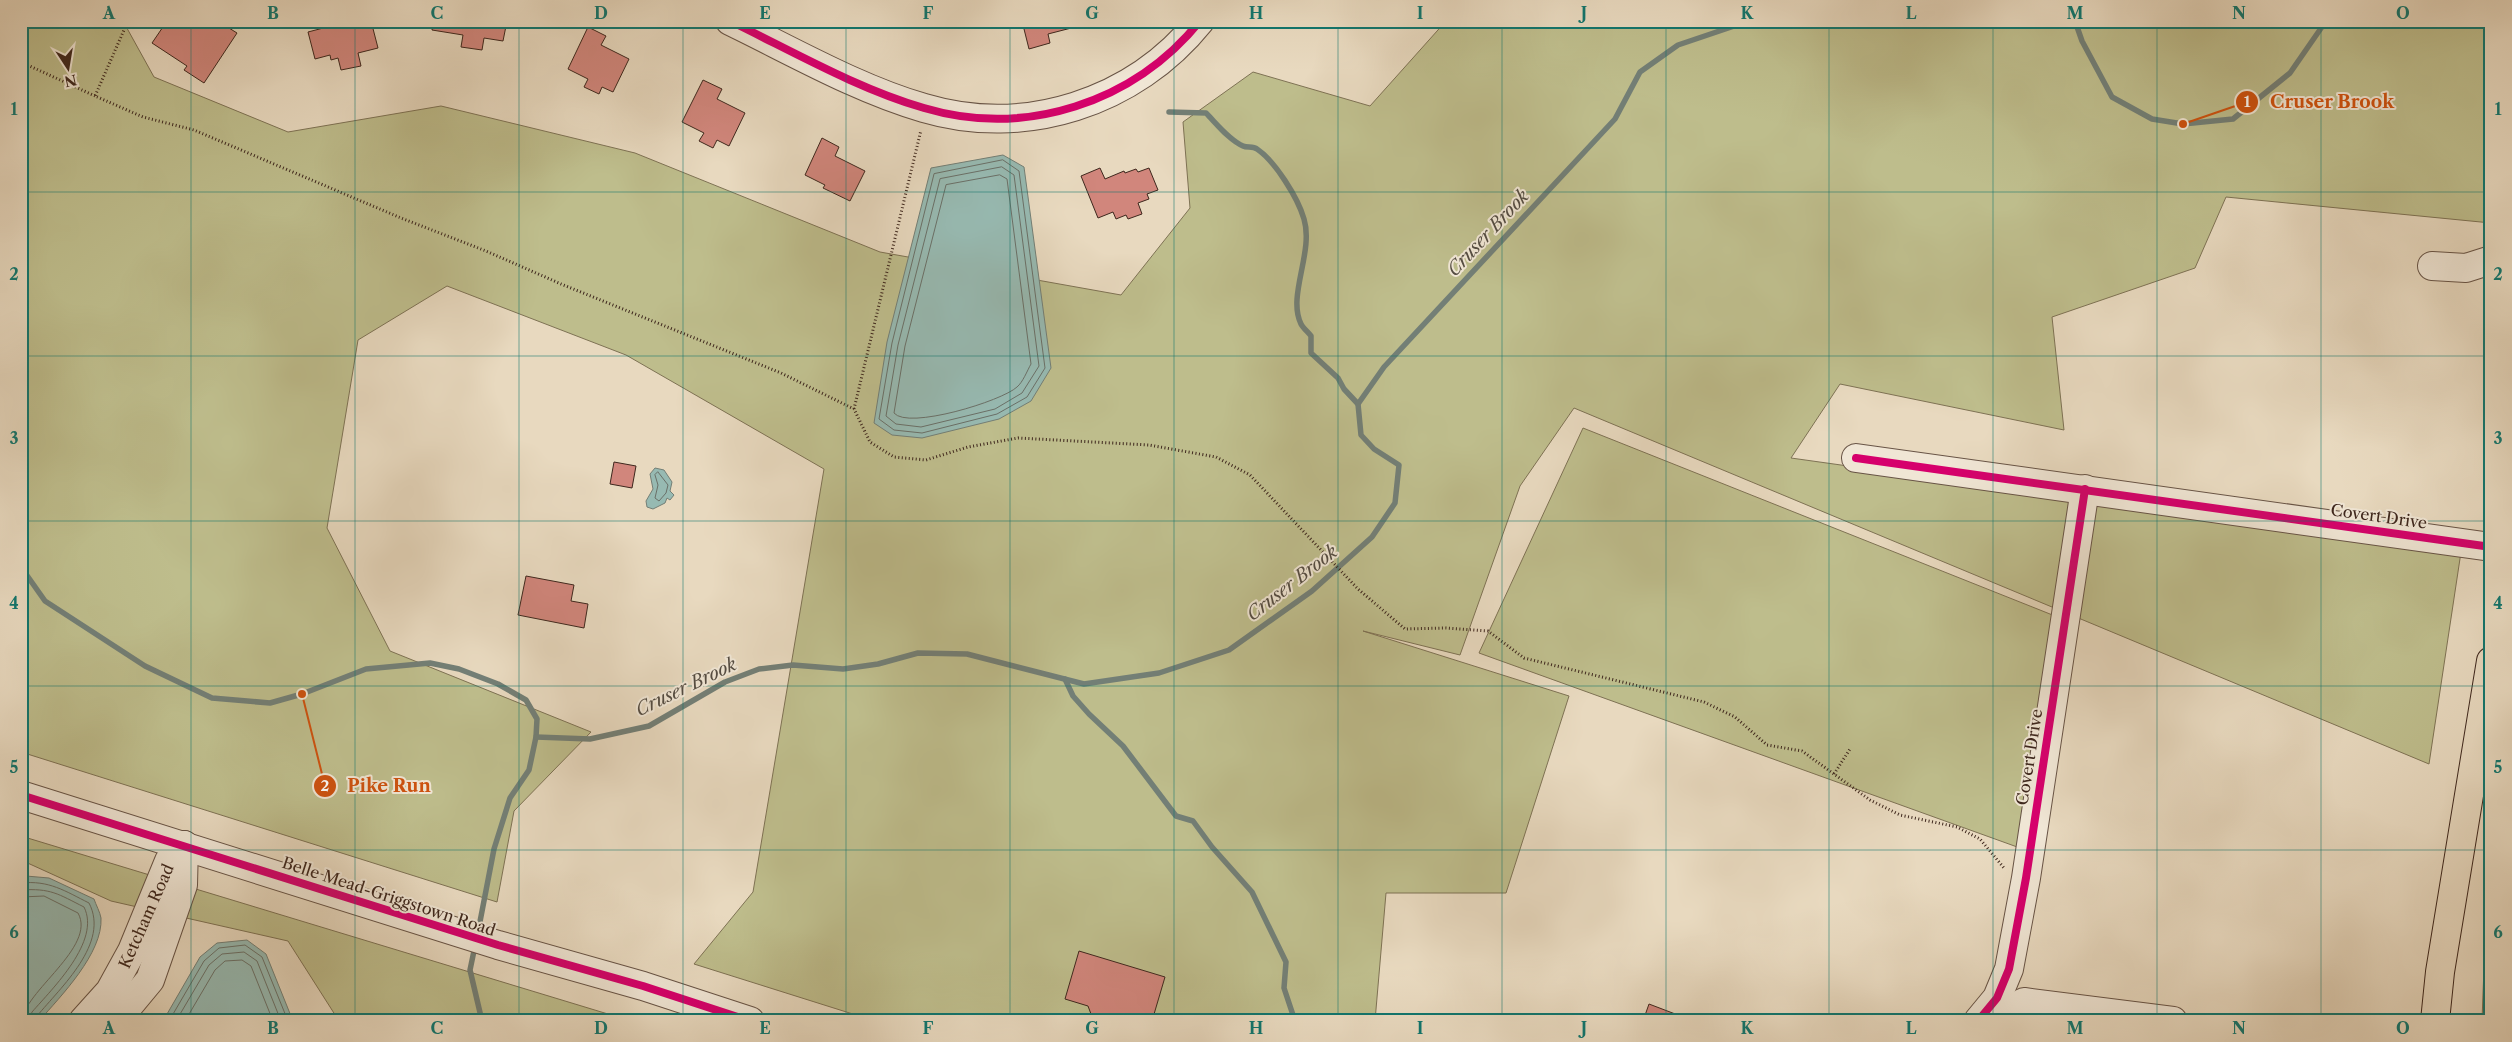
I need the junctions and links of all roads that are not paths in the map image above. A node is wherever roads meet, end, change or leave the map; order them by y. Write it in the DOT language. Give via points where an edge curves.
graph roads {
  1 [pos="730,21"];
  2 [pos="1200,21"];
  3 [pos="2491,260"];
  4 [pos="2432,266"];
  5 [pos="1856,458"];
  6 [pos="2085,489"];
  7 [pos="2491,546"];
  8 [pos="2491,661"];
  9 [pos="21,795"];
  10 [pos="184,845"];
  11 [pos="2005,1010"];
  12 [pos="83,1021"];
  13 [pos="116,1021"];
  14 [pos="750,1021"];
  15 [pos="1978,1021"];
  16 [pos="2173,1021"];
  17 [pos="2435,1021"];
  1 -- 2 [label="street" via="874,90 916,106 964,117 1006,119 1068,109 1114,92 1156,65"];
  3 -- 4 [label="street" via="2466,268"];
  5 -- 6 [label="street, Covert Drive"];
  6 -- 7 [label="street, Covert Drive"];
  6 -- 11 [label="street, Covert Drive"];
  8 -- 17 [label="highway" via="2440,972"];
  9 -- 10 [label="street, Belle Mead-Griggstown Road"];
  10 -- 12 [label="street, Ketcham Road" via="169,861 132,951 110,991"];
  10 -- 13 [label="street, Ketcham Road" via="183,885 150,980"];
  10 -- 14 [label="street, Belle Mead-Griggstown Road"];
  11 -- 15 [label="street, Covert Drive"];
  11 -- 16 [label="street" via="2024,1002"];
}
